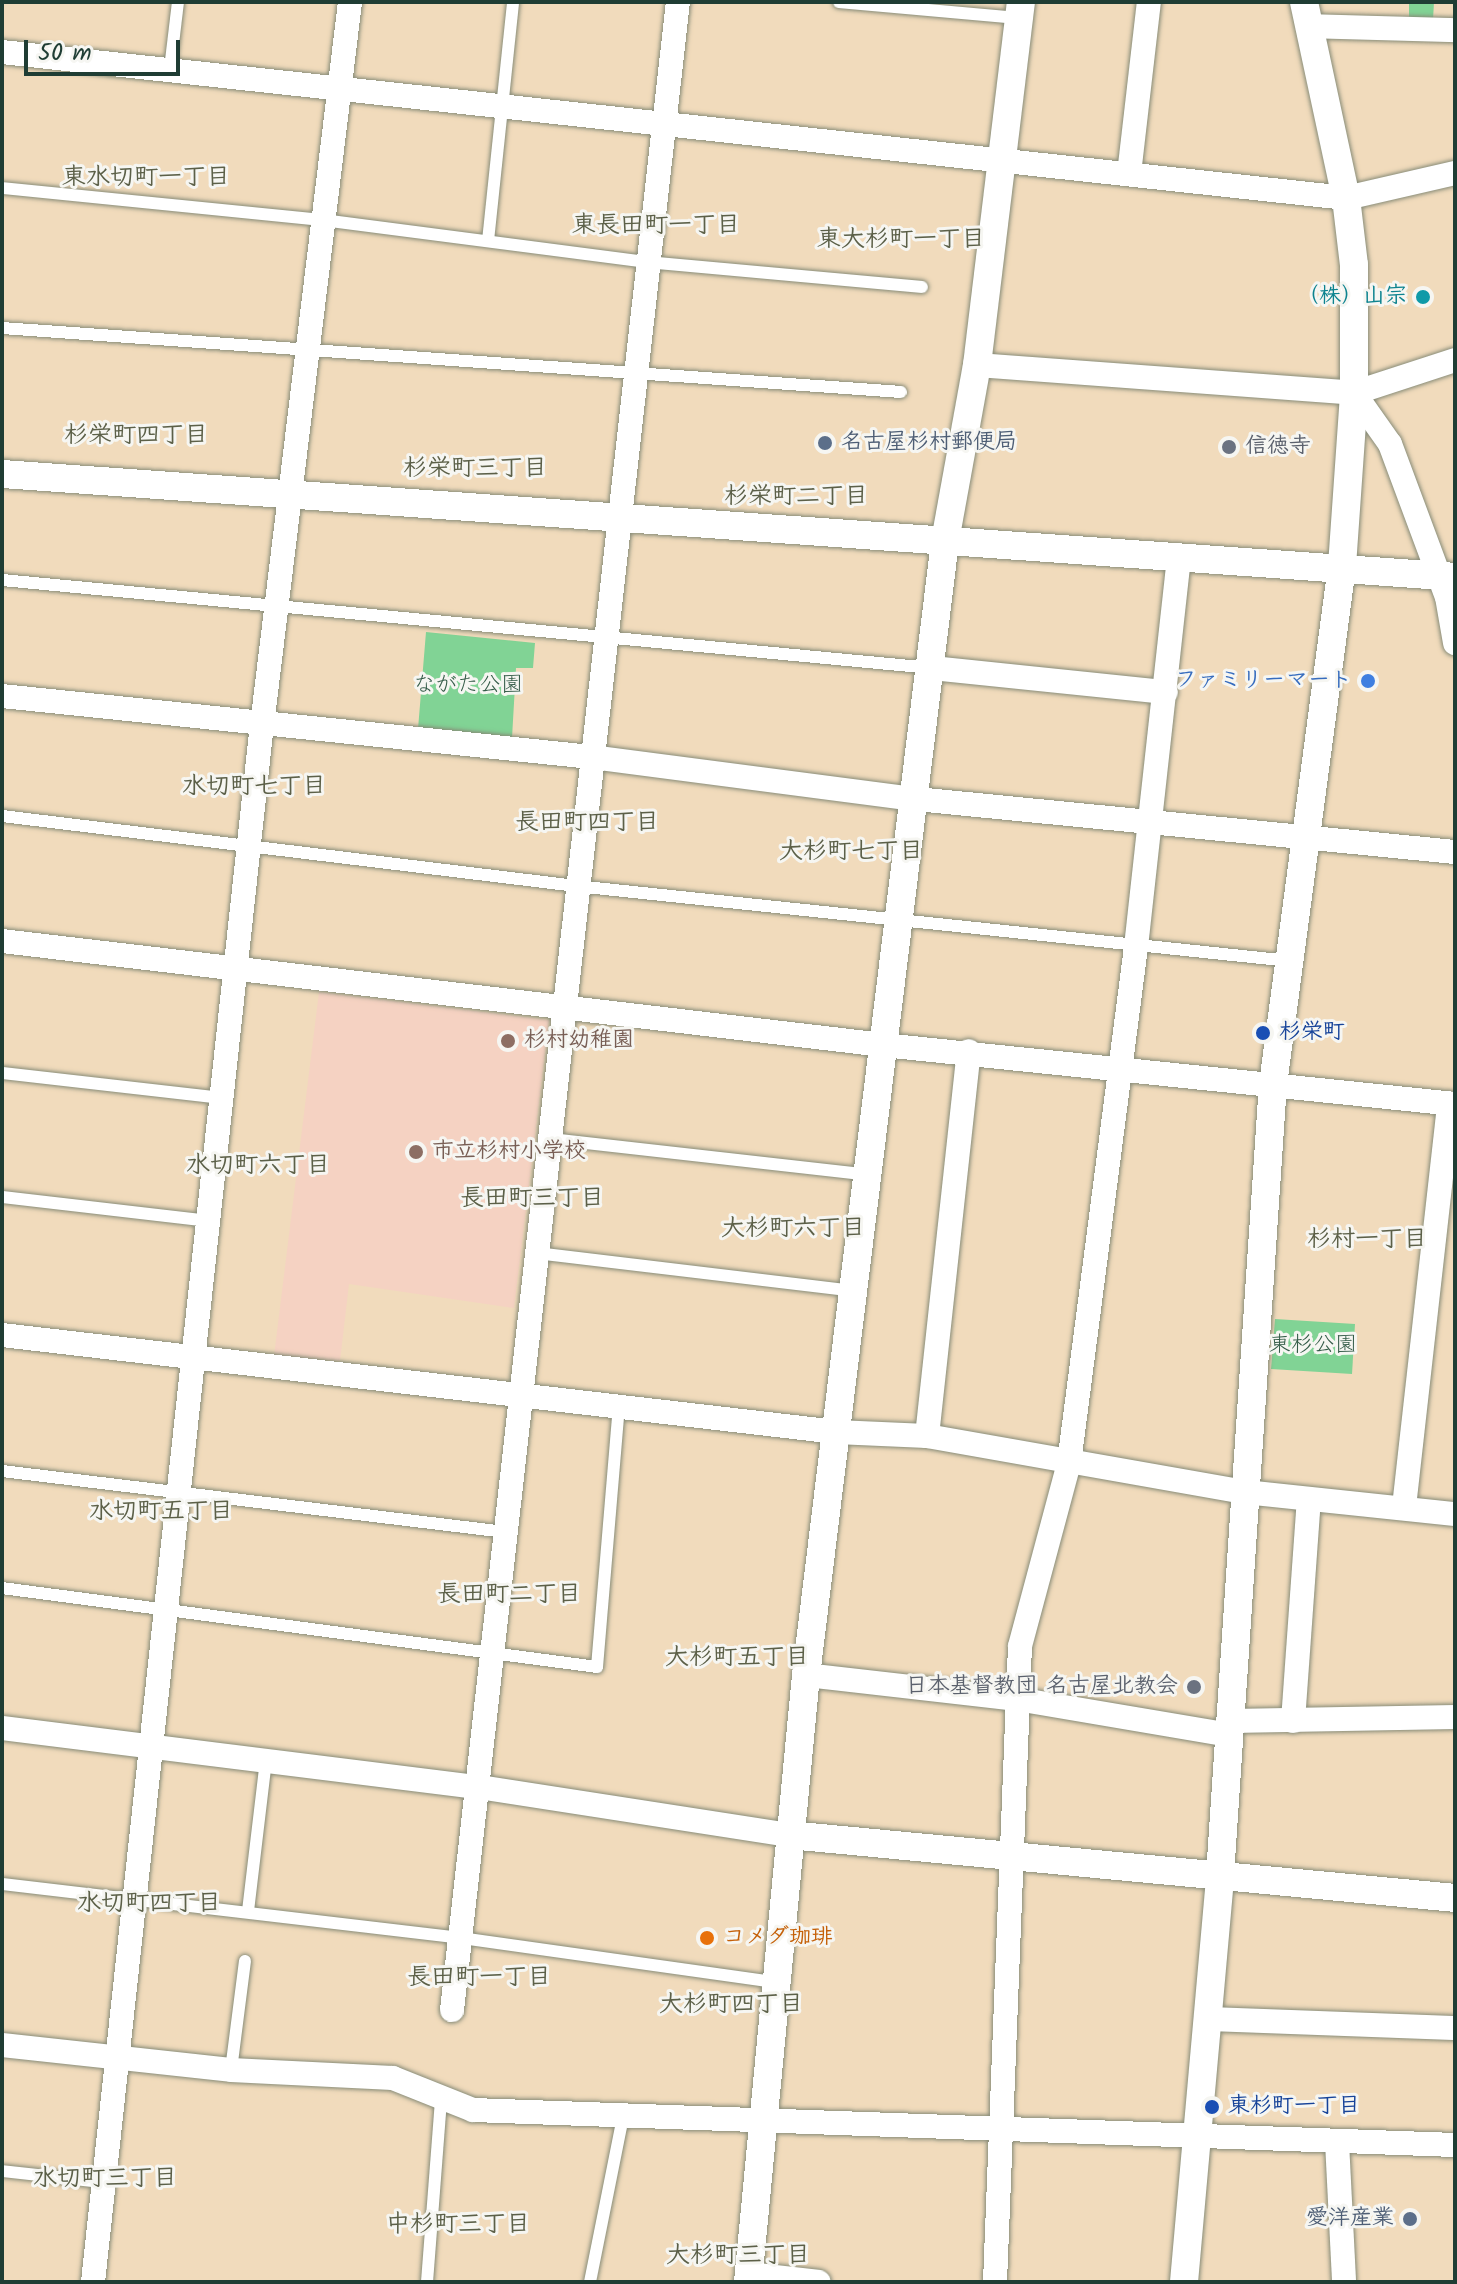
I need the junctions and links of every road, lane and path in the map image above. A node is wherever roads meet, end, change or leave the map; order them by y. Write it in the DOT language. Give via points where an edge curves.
graph roads {
  1 [pos="178,2"];
  2 [pos="350,2"];
  3 [pos="513,2"];
  4 [pos="678,2"];
  5 [pos="839,2"];
  6 [pos="1149,2"];
  7 [pos="1020,10"];
  8 [pos="1306,14"];
  9 [pos="1455,30"];
  10 [pos="2,52"];
  11 [pos="170,69"];
  12 [pos="340,90"];
  13 [pos="503,106"];
  14 [pos="665,127"];
  15 [pos="1001,160"];
  16 [pos="1455,173"];
  17 [pos="1129,174"];
  18 [pos="2,188"];
  19 [pos="1346,198"];
  20 [pos="323,220"];
  21 [pos="488,241"];
  22 [pos="647,262"];
  23 [pos="922,287"];
  24 [pos="2,328"];
  25 [pos="308,351"];
  26 [pos="1455,360"];
  27 [pos="977,365"];
  28 [pos="639,374"];
  29 [pos="901,392"];
  30 [pos="1354,393"];
  31 [pos="2,474"];
  32 [pos="292,494"];
  33 [pos="618,517"];
  34 [pos="945,541"];
  35 [pos="1179,557"];
  36 [pos="1342,566"];
  37 [pos="1445,576"];
  38 [pos="2,580"];
  39 [pos="276,609"];
  40 [pos="604,634"];
  41 [pos="1455,643"];
  42 [pos="932,668"];
  43 [pos="1166,692"];
  44 [pos="2,696"];
  45 [pos="262,725"];
  46 [pos="591,757"];
  47 [pos="916,799"];
  48 [pos="2,816"];
  49 [pos="1149,821"];
  50 [pos="1306,837"];
  51 [pos="249,846"];
  52 [pos="1455,852"];
  53 [pos="576,886"];
  54 [pos="898,920"];
  55 [pos="2,941"];
  56 [pos="1136,947"];
  57 [pos="1289,961"];
  58 [pos="236,972"];
  59 [pos="564,1008"];
  60 [pos="883,1045"];
  61 [pos="969,1051"];
  62 [pos="1118,1069"];
  63 [pos="2,1073"];
  64 [pos="1273,1084"];
  65 [pos="223,1098"];
  66 [pos="1452,1104"];
  67 [pos="550,1139"];
  68 [pos="869,1175"];
  69 [pos="2,1197"];
  70 [pos="208,1221"];
  71 [pos="536,1253"];
  72 [pos="854,1291"];
  73 [pos="2,1335"];
  74 [pos="192,1358"];
  75 [pos="519,1396"];
  76 [pos="619,1406"];
  77 [pos="836,1432"];
  78 [pos="927,1436"];
  79 [pos="1069,1463"];
  80 [pos="2,1471"];
  81 [pos="179,1491"];
  82 [pos="1245,1492"];
  83 [pos="1309,1500"];
  84 [pos="1404,1507"];
  85 [pos="1455,1514"];
  86 [pos="505,1532"];
  87 [pos="2,1588"];
  88 [pos="166,1611"];
  89 [pos="491,1656"];
  90 [pos="806,1675"];
  91 [pos="1017,1699"];
  92 [pos="1455,1717"];
  93 [pos="1293,1721"];
  94 [pos="2,1728"];
  95 [pos="1230,1728"];
  96 [pos="153,1749"];
  97 [pos="266,1760"];
  98 [pos="479,1787"];
  99 [pos="789,1835"];
  100 [pos="1010,1855"];
  101 [pos="1220,1875"];
  102 [pos="2,1884"];
  103 [pos="1455,1898"];
  104 [pos="133,1902"];
  105 [pos="248,1911"];
  106 [pos="461,1938"];
  107 [pos="245,1961"];
  108 [pos="776,1982"];
  109 [pos="452,2010"];
  110 [pos="1208,2019"];
  111 [pos="1455,2028"];
  112 [pos="2,2045"];
  113 [pos="115,2060"];
  114 [pos="231,2070"];
  115 [pos="441,2100"];
  116 [pos="623,2117"];
  117 [pos="763,2124"];
  118 [pos="1001,2126"];
  119 [pos="1197,2138"];
  120 [pos="1337,2142"];
  121 [pos="1455,2145"];
  122 [pos="2,2171"];
  123 [pos="102,2182"];
  124 [pos="748,2278"];
  125 [pos="93,2282"];
  126 [pos="427,2282"];
  127 [pos="590,2282"];
  128 [pos="819,2282"];
  129 [pos="995,2282"];
  130 [pos="1184,2282"];
  131 [pos="1344,2282"];
  1 -- 11 [label="lane"];
  2 -- 12 [label="street"];
  3 -- 13 [label="lane"];
  4 -- 14 [label="street"];
  5 -- 7 [label="lane"];
  6 -- 17 [label="street"];
  7 -- 15 [label="street"];
  8 -- 9 [label="street"];
  8 -- 19 [label="street"];
  10 -- 11 [label="street"];
  11 -- 12 [label="street"];
  12 -- 13 [label="street"];
  12 -- 20 [label="street"];
  13 -- 14 [label="street"];
  13 -- 21 [label="lane"];
  14 -- 15 [label="street"];
  14 -- 22 [label="street"];
  15 -- 17 [label="street"];
  15 -- 27 [label="street"];
  16 -- 19 [label="street"];
  17 -- 19 [label="street"];
  18 -- 20 [label="lane"];
  19 -- 30 [label="street" via="1354,265"];
  20 -- 21 [label="lane"];
  20 -- 25 [label="street"];
  21 -- 22 [label="lane"];
  22 -- 23 [label="lane"];
  22 -- 28 [label="street"];
  24 -- 25 [label="lane"];
  25 -- 28 [label="lane"];
  25 -- 32 [label="street"];
  26 -- 30 [label="street"];
  27 -- 30 [label="street"];
  27 -- 34 [label="street"];
  28 -- 29 [label="lane"];
  28 -- 33 [label="street"];
  30 -- 36 [label="street"];
  30 -- 37 [label="street" via="1390,444"];
  31 -- 32 [label="street"];
  32 -- 33 [label="street"];
  32 -- 39 [label="street"];
  33 -- 34 [label="street"];
  33 -- 40 [label="street"];
  34 -- 35 [label="street"];
  34 -- 42 [label="street"];
  35 -- 36 [label="street"];
  35 -- 43 [label="street"];
  36 -- 37 [label="street"];
  36 -- 50 [label="street"];
  37 -- 41 [label="street"];
  38 -- 39 [label="lane"];
  39 -- 40 [label="lane"];
  39 -- 45 [label="street"];
  40 -- 42 [label="lane"];
  40 -- 46 [label="street"];
  42 -- 43 [label="street"];
  42 -- 47 [label="street"];
  43 -- 49 [label="street"];
  44 -- 45 [label="street"];
  45 -- 46 [label="street"];
  45 -- 51 [label="street"];
  46 -- 47 [label="street"];
  46 -- 53 [label="street"];
  47 -- 49 [label="street"];
  47 -- 54 [label="street"];
  48 -- 51 [label="lane"];
  49 -- 50 [label="street"];
  49 -- 56 [label="street"];
  50 -- 52 [label="street"];
  50 -- 57 [label="street"];
  51 -- 53 [label="lane"];
  51 -- 58 [label="street"];
  53 -- 54 [label="lane"];
  53 -- 59 [label="street"];
  54 -- 56 [label="lane"];
  54 -- 60 [label="street"];
  55 -- 58 [label="street"];
  56 -- 57 [label="lane"];
  56 -- 62 [label="street"];
  57 -- 64 [label="street"];
  58 -- 59 [label="street"];
  58 -- 65 [label="street"];
  59 -- 60 [label="street"];
  59 -- 67 [label="street"];
  60 -- 61 [label="street"];
  60 -- 68 [label="street"];
  61 -- 62 [label="street"];
  61 -- 78 [label="street"];
  62 -- 64 [label="street"];
  62 -- 79 [label="street"];
  63 -- 65 [label="lane"];
  64 -- 66 [label="street"];
  64 -- 82 [label="street"];
  65 -- 70 [label="street"];
  66 -- 84 [label="street"];
  67 -- 68 [label="lane"];
  67 -- 71 [label="street"];
  68 -- 72 [label="street"];
  69 -- 70 [label="lane"];
  70 -- 74 [label="street"];
  71 -- 72 [label="lane"];
  71 -- 75 [label="street"];
  72 -- 77 [label="street"];
  73 -- 74 [label="street"];
  74 -- 75 [label="street"];
  74 -- 81 [label="street"];
  75 -- 76 [label="street"];
  75 -- 86 [label="street"];
  76 -- 77 [label="street"];
  76 -- 89 [label="lane" via="597,1667"];
  77 -- 78 [label="street"];
  77 -- 90 [label="street"];
  78 -- 79 [label="street"];
  79 -- 82 [label="street"];
  79 -- 91 [label="street" via="1020,1646"];
  80 -- 81 [label="lane"];
  81 -- 86 [label="lane"];
  81 -- 88 [label="street"];
  82 -- 83 [label="street"];
  82 -- 95 [label="street"];
  83 -- 84 [label="street"];
  83 -- 93 [label="street"];
  84 -- 85 [label="street"];
  86 -- 89 [label="street"];
  87 -- 88 [label="lane"];
  88 -- 89 [label="lane"];
  88 -- 96 [label="street"];
  89 -- 98 [label="street"];
  90 -- 91 [label="street"];
  90 -- 99 [label="street"];
  91 -- 95 [label="street"];
  91 -- 100 [label="street"];
  92 -- 93 [label="street"];
  93 -- 95 [label="street"];
  94 -- 96 [label="street"];
  95 -- 101 [label="street"];
  96 -- 97 [label="street"];
  96 -- 104 [label="street"];
  97 -- 98 [label="street"];
  97 -- 105 [label="lane"];
  98 -- 99 [label="street"];
  98 -- 106 [label="street"];
  99 -- 100 [label="street"];
  99 -- 108 [label="street"];
  100 -- 101 [label="street"];
  100 -- 118 [label="street"];
  101 -- 103 [label="street"];
  101 -- 110 [label="street"];
  102 -- 104 [label="lane"];
  104 -- 105 [label="lane"];
  104 -- 113 [label="street"];
  105 -- 106 [label="lane"];
  106 -- 108 [label="lane"];
  106 -- 109 [label="street"];
  107 -- 114 [label="lane"];
  108 -- 117 [label="street"];
  110 -- 111 [label="street"];
  110 -- 119 [label="street"];
  112 -- 113 [label="street"];
  113 -- 114 [label="street"];
  113 -- 123 [label="street"];
  114 -- 115 [label="street" via="393,2078"];
  115 -- 116 [label="street" via="473,2110"];
  115 -- 126 [label="lane"];
  116 -- 117 [label="street"];
  116 -- 127 [label="lane"];
  117 -- 118 [label="street"];
  117 -- 124 [label="street"];
  118 -- 119 [label="street"];
  118 -- 129 [label="street"];
  119 -- 120 [label="street"];
  119 -- 130 [label="street"];
  120 -- 121 [label="street"];
  120 -- 131 [label="street"];
  122 -- 123 [label="lane"];
  123 -- 125 [label="street"];
  124 -- 128 [label="street"];
}
